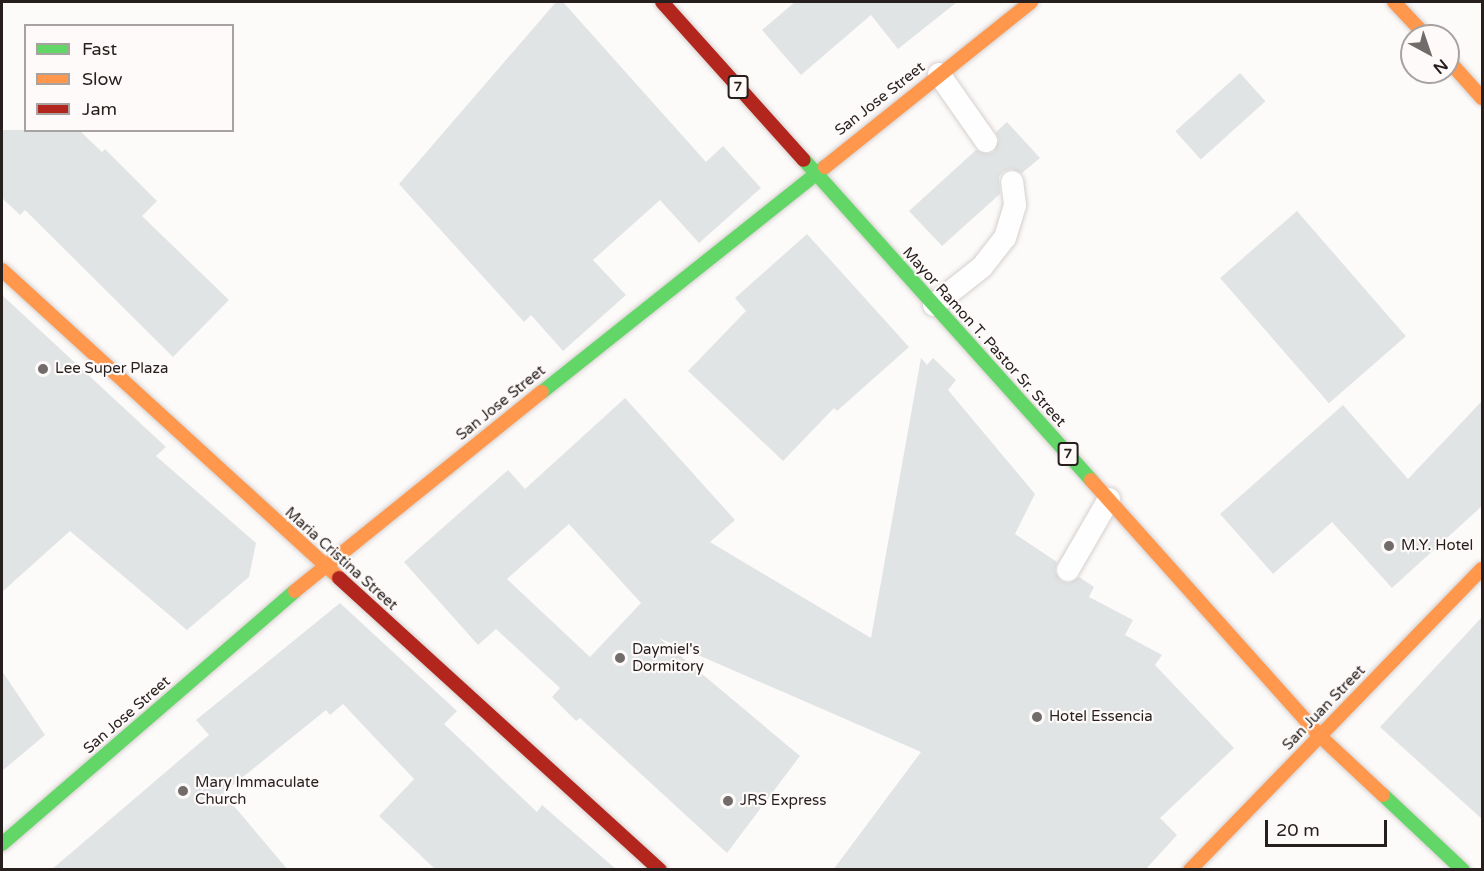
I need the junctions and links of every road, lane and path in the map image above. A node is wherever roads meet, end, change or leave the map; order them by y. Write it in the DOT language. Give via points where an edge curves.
graph roads {
  1 [pos="662,2"];
  2 [pos="1031,2"];
  3 [pos="1394,2"];
  4 [pos="1415,24"];
  5 [pos="1460,73"];
  6 [pos="939,74"];
  7 [pos="1482,98"];
  8 [pos="986,141"];
  9 [pos="814,172"];
  10 [pos="1012,182"];
  11 [pos="2,270"];
  12 [pos="934,305"];
  13 [pos="1109,499"];
  14 [pos="324,567"];
  15 [pos="1068,570"];
  16 [pos="1482,570"];
  17 [pos="1321,737"];
  18 [pos="2,844"];
  19 [pos="660,870"];
  20 [pos="1190,870"];
  21 [pos="1463,870"];
  1 -- 9 [label="street, Mayor Ramon T. Pastor Sr. Street / 7"];
  2 -- 6 [label="street, San Jose Street"];
  3 -- 4 [label="street"];
  5 -- 7 [label="street"];
  6 -- 8 [label="lane"];
  6 -- 9 [label="street, San Jose Street"];
  9 -- 12 [label="street, Mayor Ramon T. Pastor Sr. Street / 7"];
  9 -- 14 [label="street, San Jose Street"];
  10 -- 12 [label="lane" via="1015,205 1005,237 982,267"];
  11 -- 14 [label="street, Maria Cristina Street"];
  12 -- 13 [label="street, Mayor Ramon T. Pastor Sr. Street / 7"];
  13 -- 15 [label="lane"];
  13 -- 17 [label="street, Mayor Ramon T. Pastor Sr. Street / 7"];
  14 -- 18 [label="street, San Jose Street"];
  14 -- 19 [label="street, Maria Cristina Street"];
  16 -- 17 [label="street, San Juan Street"];
  17 -- 20 [label="street, San Juan Street"];
  17 -- 21 [label="street, Mayor Ramon T. Pastor Sr. Street / 7"];
}
